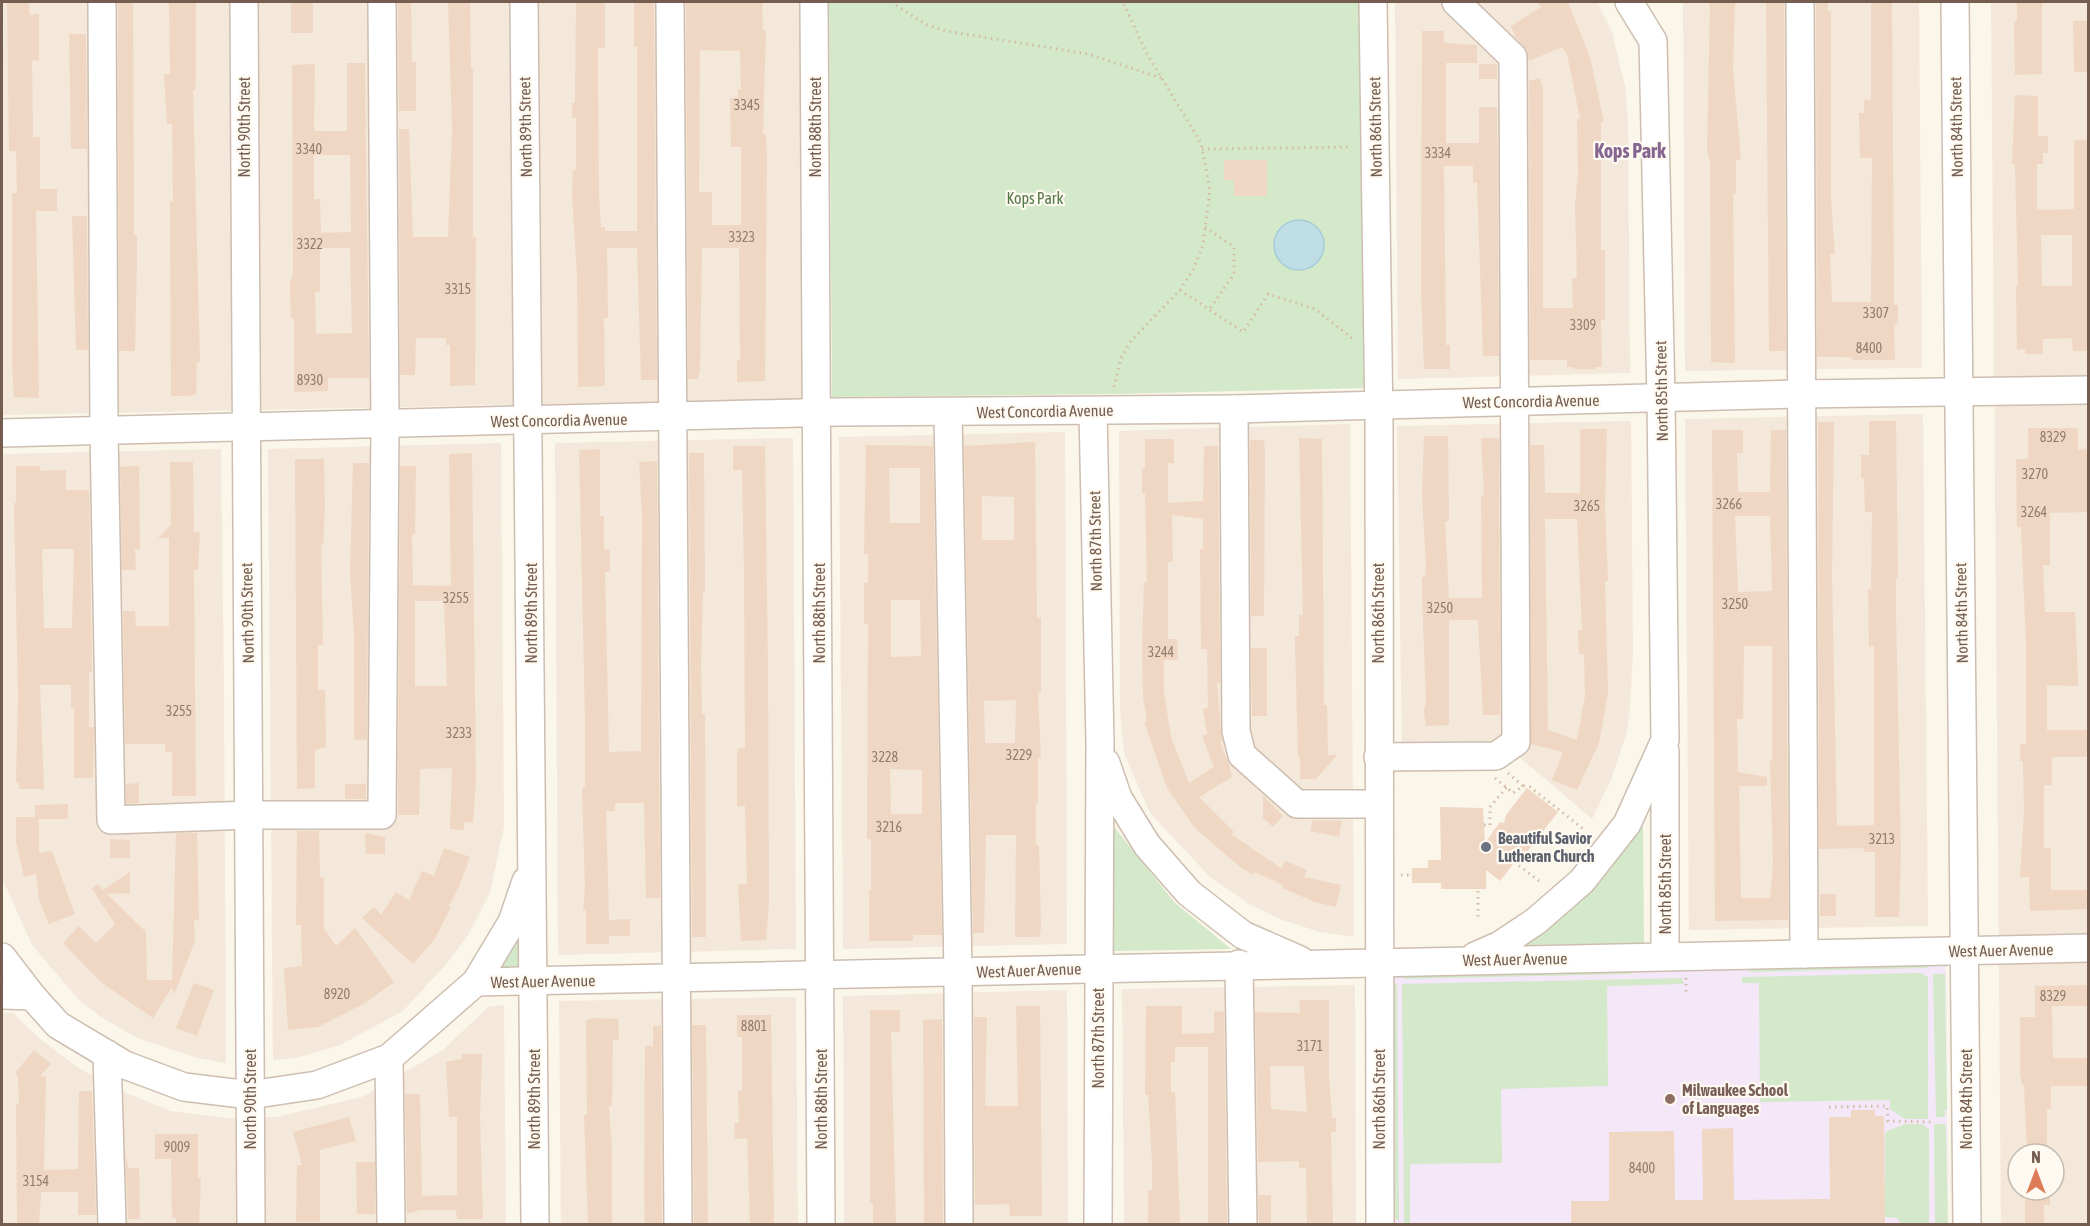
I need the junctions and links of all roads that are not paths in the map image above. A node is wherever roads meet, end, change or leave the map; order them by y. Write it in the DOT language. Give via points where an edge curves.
graph roads {
  1 [pos="102,2"];
  2 [pos="244,2"];
  3 [pos="382,2"];
  4 [pos="524,2"];
  5 [pos="670,2"];
  6 [pos="814,2"];
  7 [pos="1373,2"];
  8 [pos="1456,2"];
  9 [pos="1629,2"];
  10 [pos="1653,2"];
  11 [pos="1800,2"];
  12 [pos="1955,2"];
  13 [pos="1653,41"];
  14 [pos="2088,390"];
  15 [pos="1959,392"];
  16 [pos="1801,394"];
  17 [pos="1661,398"];
  18 [pos="1514,401"];
  19 [pos="1378,404"];
  20 [pos="1234,409"];
  21 [pos="1092,411"];
  22 [pos="948,412"];
  23 [pos="817,413"];
  24 [pos="672,418"];
  25 [pos="529,420"];
  26 [pos="385,424"];
  27 [pos="245,427"];
  28 [pos="104,431"];
  29 [pos="2,433"];
  30 [pos="1665,740"];
  31 [pos="1100,743"];
  32 [pos="1378,757"];
  33 [pos="1378,804"];
  34 [pos="249,815"];
  35 [pos="533,863"];
  36 [pos="2088,948"];
  37 [pos="1965,951"];
  38 [pos="1804,954"];
  39 [pos="1665,956"];
  40 [pos="2,957"];
  41 [pos="1465,960"];
  42 [pos="1306,963"];
  43 [pos="1239,964"];
  44 [pos="1379,964"];
  45 [pos="1098,968"];
  46 [pos="958,973"];
  47 [pos="821,976"];
  48 [pos="676,978"];
  49 [pos="534,980"];
  50 [pos="476,982"];
  51 [pos="2,995"];
  52 [pos="32,996"];
  53 [pos="107,1054"];
  54 [pos="389,1058"];
  55 [pos="250,1095"];
  56 [pos="112,1224"];
  57 [pos="251,1224"];
  58 [pos="391,1224"];
  59 [pos="535,1224"];
  60 [pos="678,1224"];
  61 [pos="822,1224"];
  62 [pos="959,1224"];
  63 [pos="1098,1224"];
  64 [pos="1243,1224"];
  65 [pos="1380,1224"];
  66 [pos="1967,1224"];
  1 -- 28 [label="street"];
  2 -- 27 [label="street, North 90th Street"];
  3 -- 26 [label="street"];
  4 -- 25 [label="street, North 89th Street"];
  5 -- 24 [label="street"];
  6 -- 23 [label="street, North 88th Street"];
  7 -- 19 [label="street, North 86th Street"];
  8 -- 18 [label="street" via="1513,57"];
  9 -- 13 [label="street"];
  10 -- 13 [label="street, North 85th Street"];
  11 -- 16 [label="street"];
  12 -- 15 [label="street, North 84th Street"];
  13 -- 17 [label="street, North 85th Street"];
  14 -- 15 [label="street, West Concordia Avenue"];
  15 -- 16 [label="street, West Concordia Avenue"];
  15 -- 37 [label="street, North 84th Street"];
  16 -- 17 [label="street, West Concordia Avenue"];
  16 -- 38 [label="street"];
  17 -- 18 [label="street, West Concordia Avenue"];
  17 -- 30 [label="street, North 85th Street"];
  18 -- 19 [label="street, West Concordia Avenue"];
  18 -- 32 [label="street" via="1516,742 1505,753 1491,756"];
  19 -- 20 [label="street, West Concordia Avenue"];
  19 -- 32 [label="street, North 86th Street"];
  20 -- 21 [label="street, West Concordia Avenue"];
  20 -- 33 [label="street" via="1236,731 1242,755 1297,804"];
  21 -- 22 [label="street, West Concordia Avenue"];
  21 -- 31 [label="street, North 87th Street"];
  22 -- 23 [label="street, West Concordia Avenue"];
  22 -- 46 [label="street"];
  23 -- 24 [label="street, West Concordia Avenue"];
  23 -- 47 [label="street, North 88th Street"];
  24 -- 25 [label="street, West Concordia Avenue"];
  24 -- 48 [label="street"];
  25 -- 26 [label="street, West Concordia Avenue"];
  25 -- 35 [label="street, North 89th Street"];
  26 -- 27 [label="street, West Concordia Avenue"];
  26 -- 34 [label="street" via="382,815"];
  27 -- 28 [label="street, West Concordia Avenue"];
  27 -- 34 [label="street, North 90th Street"];
  28 -- 29 [label="street, West Concordia Avenue"];
  28 -- 34 [label="street" via="111,820"];
  30 -- 39 [label="street, North 85th Street"];
  30 -- 41 [label="street, North 85th Street" via="1627,824 1582,881 1536,921 1500,945"];
  31 -- 42 [label="street, North 87th Street" via="1118,798 1147,845 1189,893 1244,934"];
  31 -- 45 [label="street, North 87th Street"];
  32 -- 33 [label="street, North 86th Street"];
  33 -- 44 [label="street, North 86th Street"];
  34 -- 55 [label="street, North 90th Street"];
  35 -- 49 [label="street, North 89th Street"];
  35 -- 50 [label="street" via="512,922"];
  36 -- 37 [label="street, West Auer Avenue"];
  37 -- 38 [label="street, West Auer Avenue"];
  37 -- 66 [label="street, North 84th Street"];
  38 -- 39 [label="street, West Auer Avenue"];
  39 -- 41 [label="street, West Auer Avenue"];
  40 -- 52 [label="street, West Auer Avenue"];
  41 -- 44 [label="street, West Auer Avenue"];
  42 -- 43 [label="street, West Auer Avenue"];
  42 -- 44 [label="street, West Auer Avenue"];
  43 -- 45 [label="street, West Auer Avenue"];
  43 -- 64 [label="street"];
  44 -- 65 [label="street, North 86th Street"];
  45 -- 46 [label="street, West Auer Avenue"];
  45 -- 63 [label="street, North 87th Street"];
  46 -- 47 [label="street, West Auer Avenue"];
  46 -- 62 [label="street"];
  47 -- 48 [label="street, West Auer Avenue"];
  47 -- 61 [label="street, North 88th Street"];
  48 -- 49 [label="street, West Auer Avenue"];
  48 -- 60 [label="street"];
  49 -- 50 [label="street, West Auer Avenue"];
  49 -- 59 [label="street, North 89th Street"];
  50 -- 54 [label="street, West Auer Avenue"];
  51 -- 52 [label="street"];
  52 -- 53 [label="street, West Auer Avenue" via="58,1025"];
  53 -- 55 [label="street, West Auer Avenue" via="125,1065 184,1087"];
  53 -- 56 [label="street"];
  54 -- 55 [label="street, West Auer Avenue" via="317,1085"];
  54 -- 58 [label="street"];
  55 -- 57 [label="street, North 90th Street"];
}
